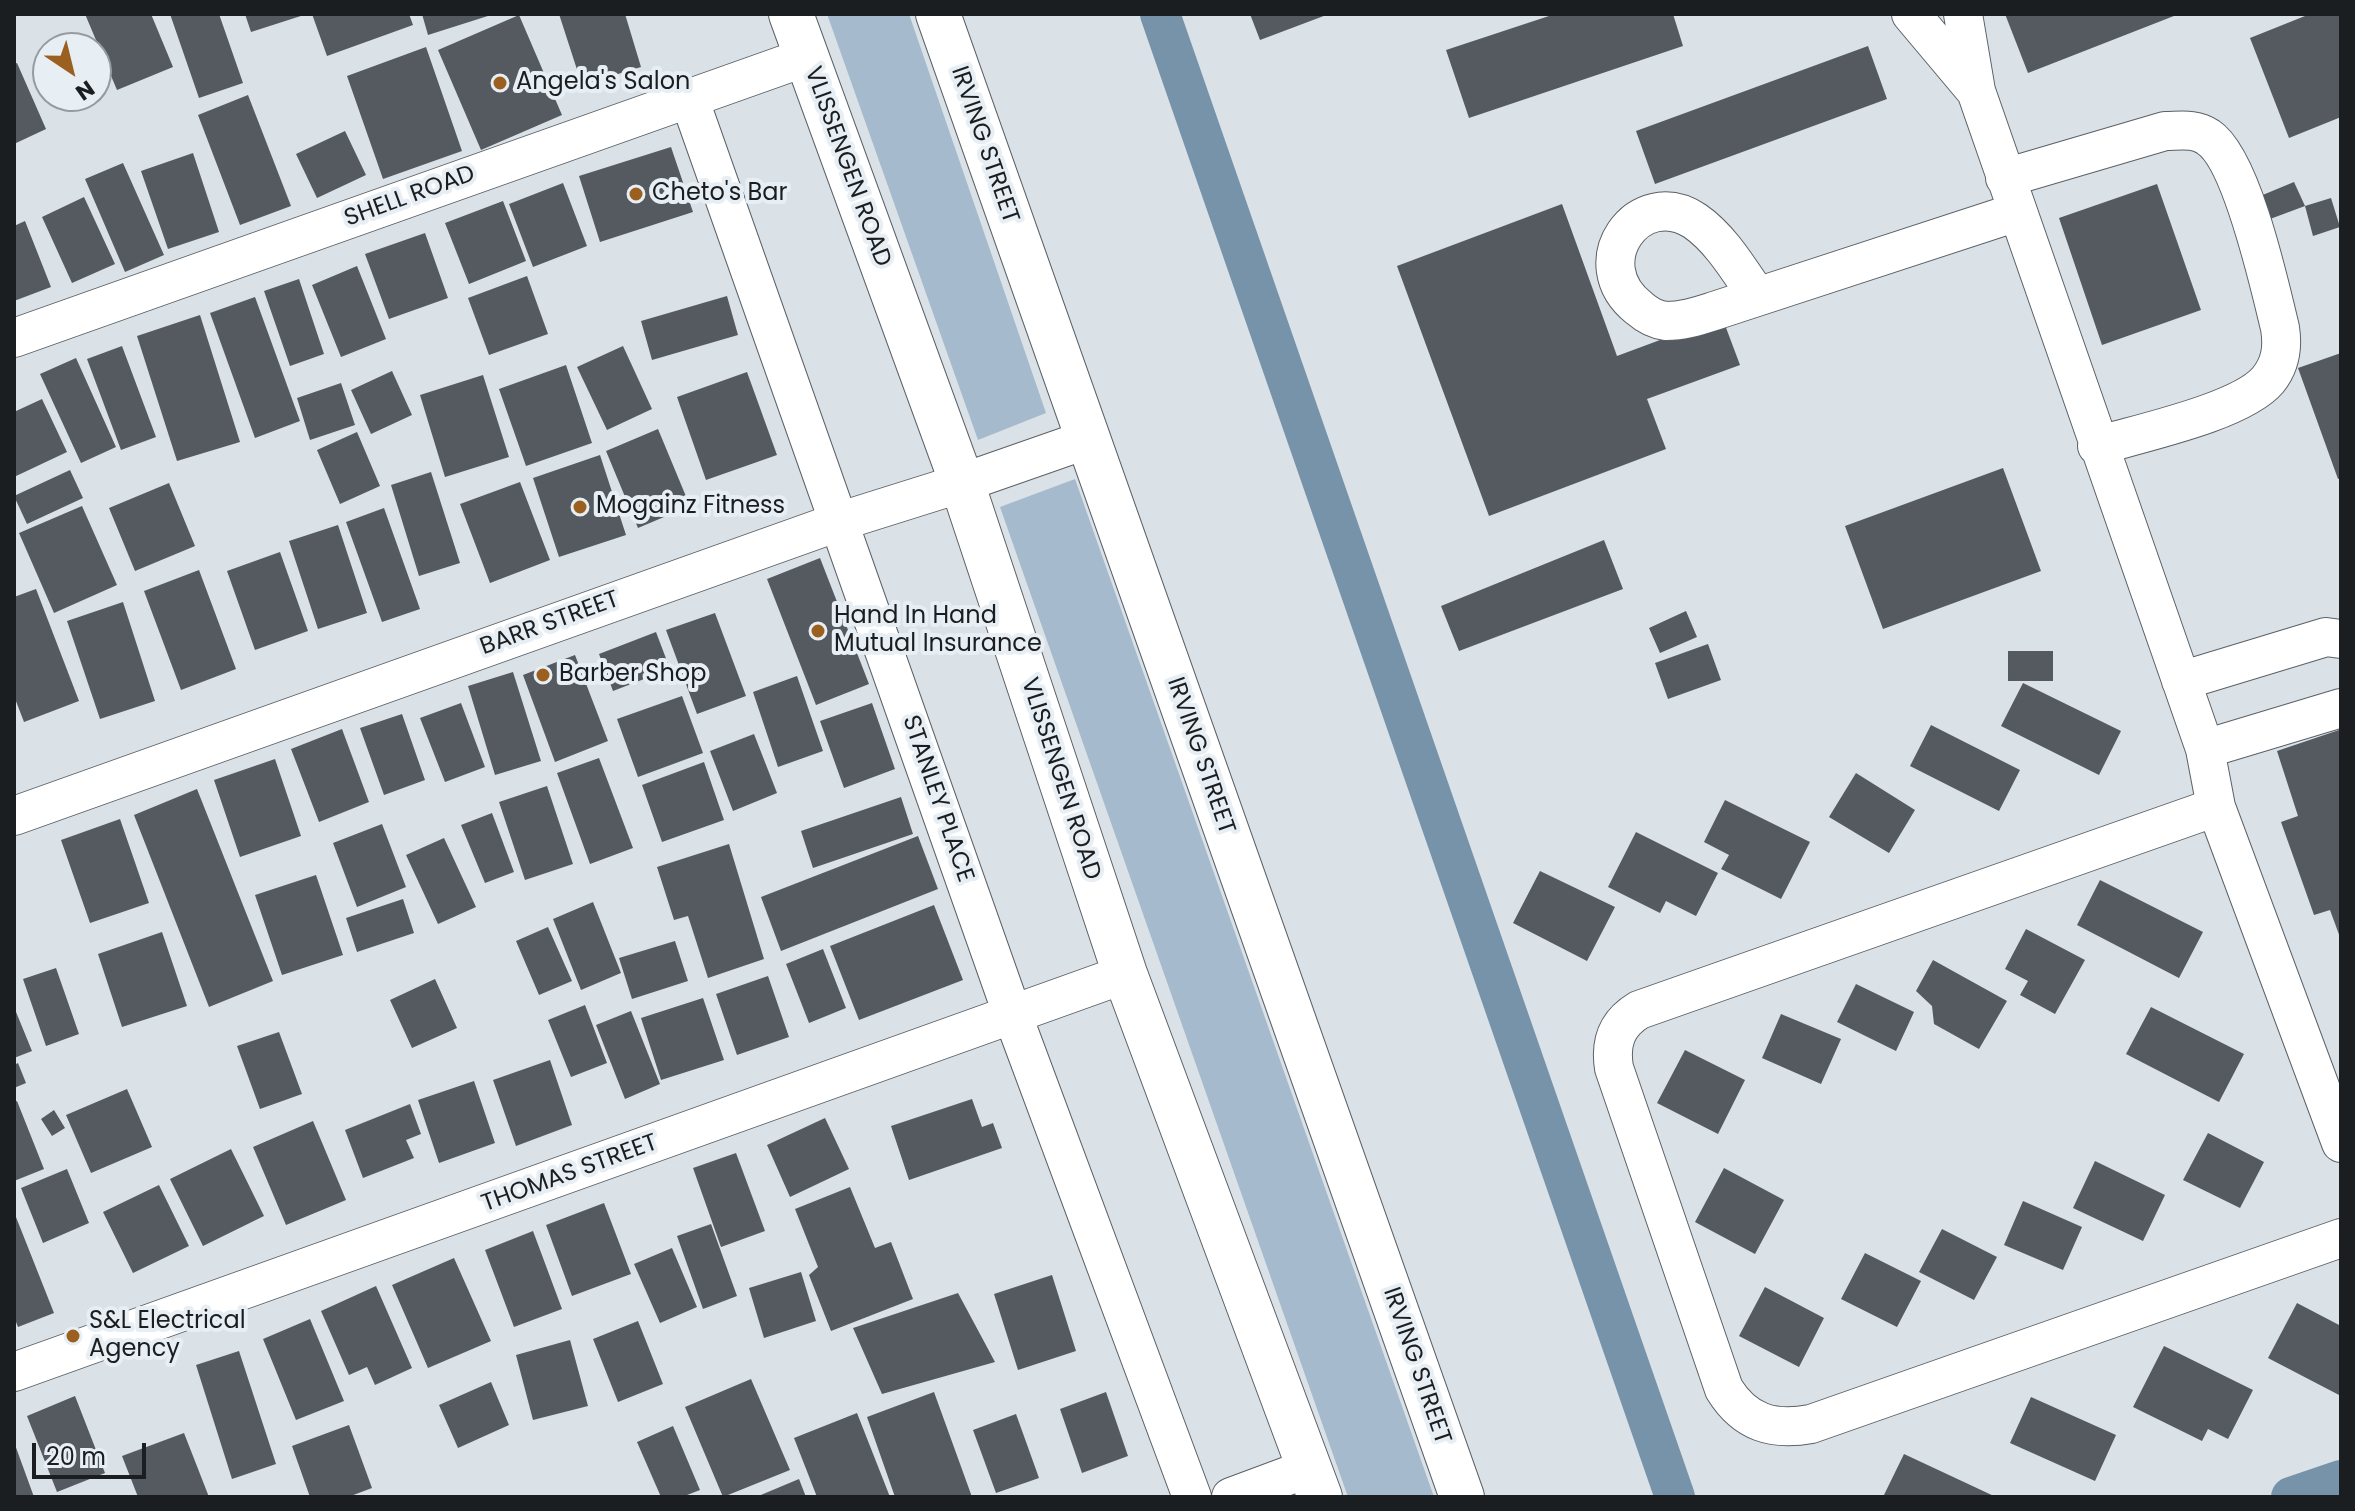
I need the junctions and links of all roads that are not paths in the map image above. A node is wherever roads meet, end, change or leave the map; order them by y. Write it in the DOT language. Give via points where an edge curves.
graph roads {
  1 [pos="791,14"];
  2 [pos="938,14"];
  3 [pos="1911,14"];
  4 [pos="1963,14"];
  5 [pos="806,57"];
  6 [pos="1976,91"];
  7 [pos="689,98"];
  8 [pos="2011,195"];
  9 [pos="1757,296"];
  10 [pos="14,338"];
  11 [pos="1088,439"];
  12 [pos="2097,446"];
  13 [pos="962,483"];
  14 [pos="841,521"];
  15 [pos="2341,639"];
  16 [pos="2181,681"];
  17 [pos="2341,708"];
  18 [pos="2205,749"];
  19 [pos="2216,807"];
  20 [pos="14,816"];
  21 [pos="1125,974"];
  22 [pos="1013,1016"];
  23 [pos="2341,1143"];
  24 [pos="2341,1238"];
  25 [pos="14,1372"];
  26 [pos="1314,1483"];
  27 [pos="1192,1497"];
  28 [pos="1231,1497"];
  29 [pos="1462,1497"];
  1 -- 5 [label="main road, VLISSENGEN ROAD"];
  2 -- 11 [label="main road, IRVING STREET"];
  3 -- 6 [label="street"];
  4 -- 6 [label="street"];
  5 -- 7 [label="street, SHELL ROAD"];
  5 -- 13 [label="main road, VLISSENGEN ROAD"];
  6 -- 8 [label="street"];
  7 -- 10 [label="street, SHELL ROAD"];
  7 -- 14 [label="street, STANLEY PLACE"];
  8 -- 9 [label="street"];
  8 -- 12 [label="street"];
  8 -- 12 [label="street" via="2165,131 2192,130 2209,137 2237,181 2280,328 2283,348 2278,362 2268,380 2247,397"];
  11 -- 13 [label="street, BARR STREET"];
  11 -- 29 [label="main road, IRVING STREET"];
  12 -- 16 [label="street"];
  13 -- 14 [label="street, BARR STREET"];
  13 -- 21 [label="main road, VLISSENGEN ROAD"];
  14 -- 20 [label="street, BARR STREET"];
  14 -- 22 [label="street, STANLEY PLACE"];
  15 -- 16 [label="street" via="2326,637"];
  16 -- 18 [label="street"];
  17 -- 18 [label="street"];
  18 -- 19 [label="street"];
  19 -- 23 [label="street"];
  19 -- 24 [label="street" via="1639,1010 1617,1030 1614,1068 1724,1389 1749,1417 1770,1427 1811,1424"];
  21 -- 22 [label="street, THOMAS STREET"];
  21 -- 26 [label="main road, VLISSENGEN ROAD"];
  22 -- 25 [label="street, THOMAS STREET"];
  22 -- 27 [label="street, STANLEY PLACE"];
  26 -- 28 [label="street"];
}
